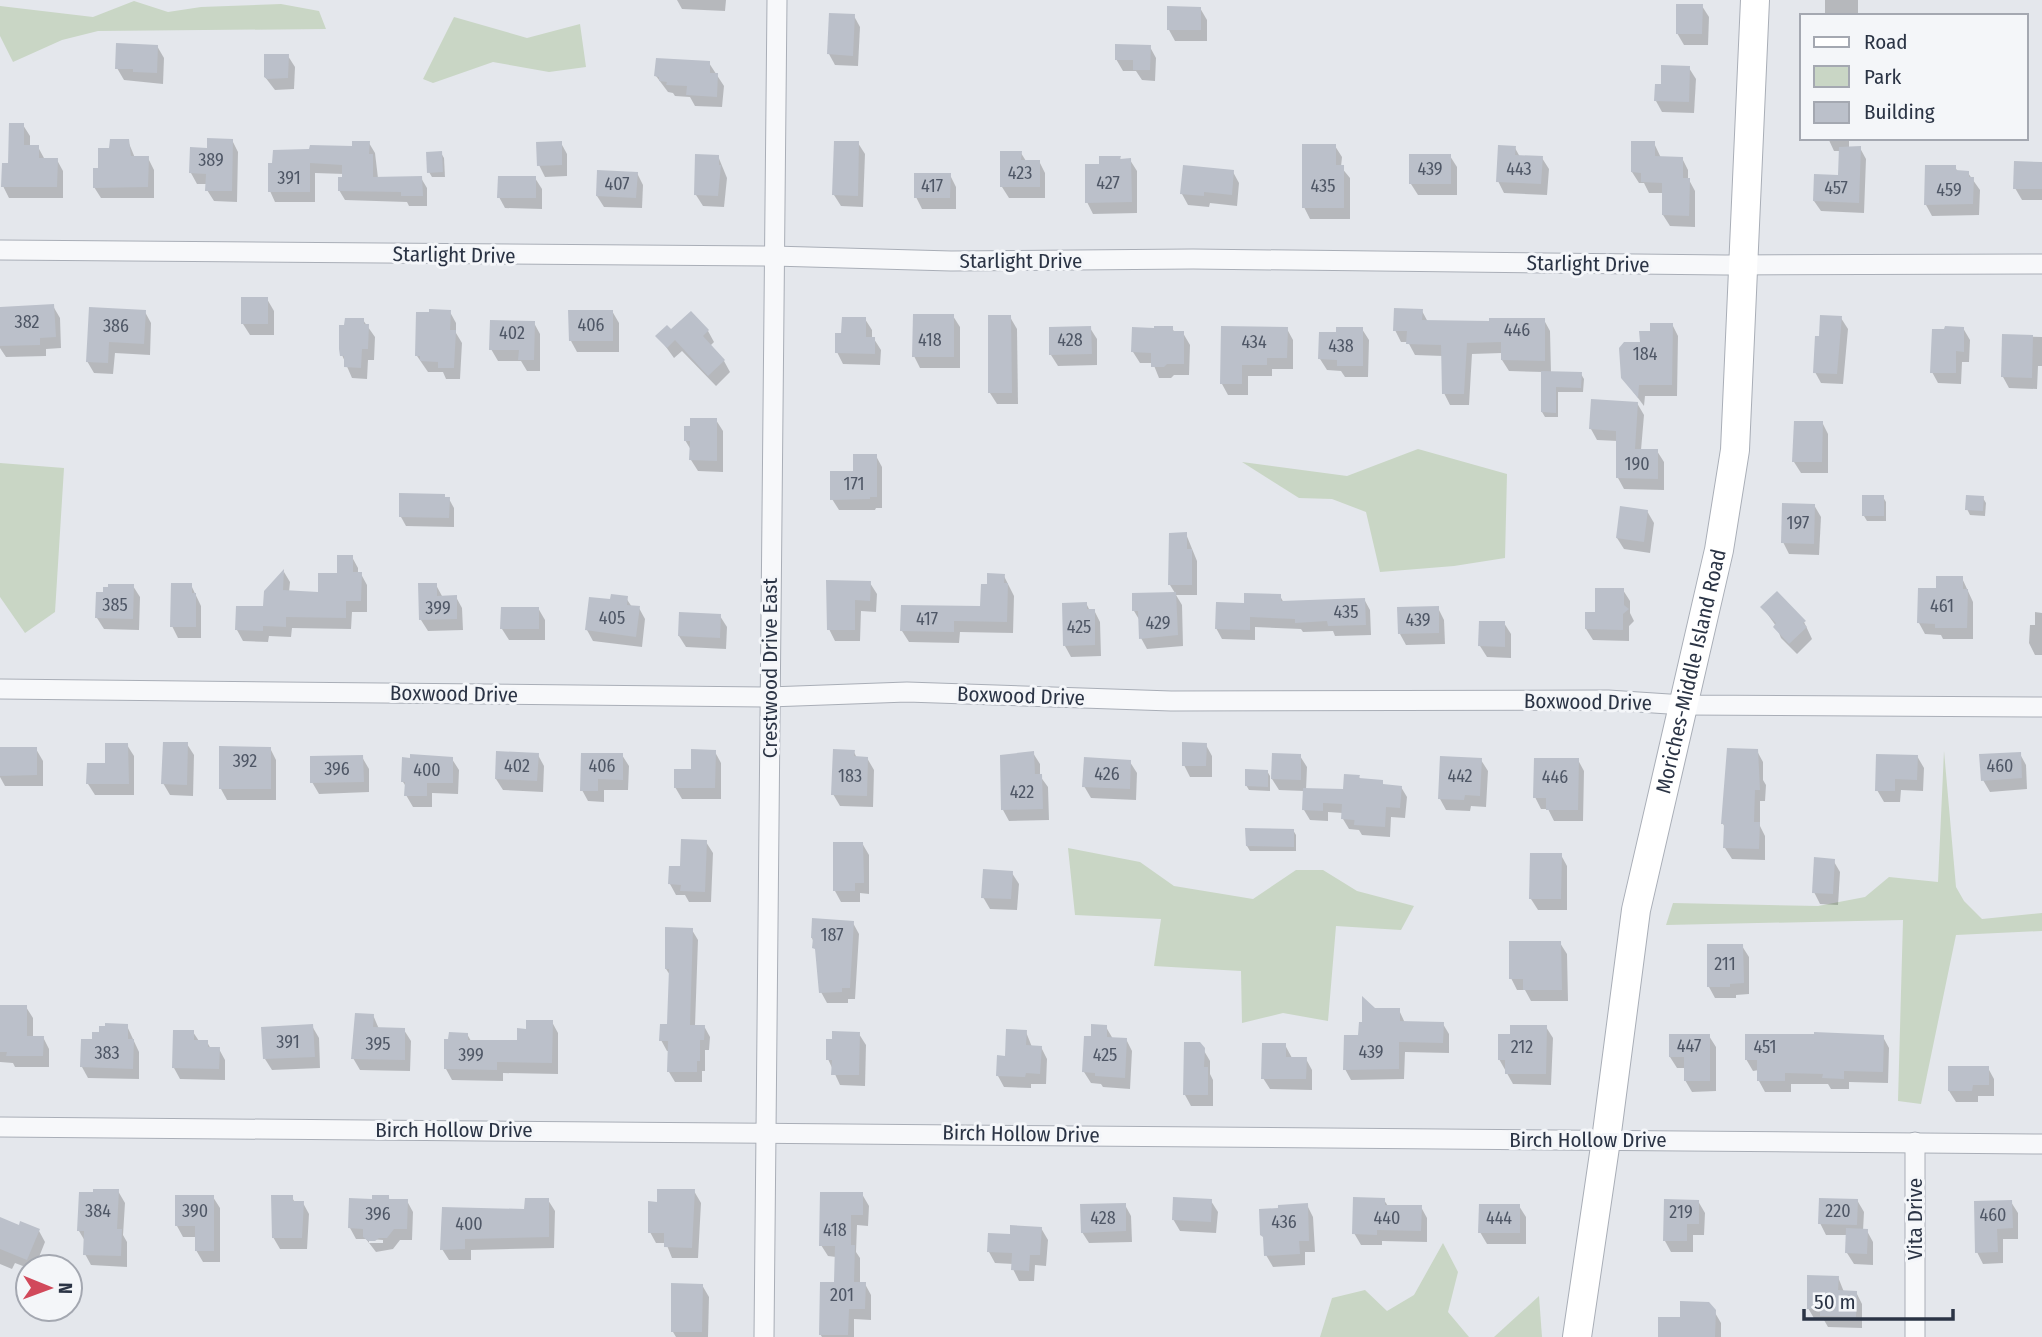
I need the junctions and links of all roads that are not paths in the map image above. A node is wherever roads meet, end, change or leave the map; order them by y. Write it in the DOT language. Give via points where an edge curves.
graph roads {
  1 [pos="777,0"];
  2 [pos="1755,0"];
  3 [pos="0,250"];
  4 [pos="774,256"];
  5 [pos="2042,264"];
  6 [pos="1744,265"];
  7 [pos="0,689"];
  8 [pos="769,697"];
  9 [pos="1684,705"];
  10 [pos="2042,707"];
  11 [pos="0,1126"];
  12 [pos="767,1132"];
  13 [pos="1606,1140"];
  14 [pos="1915,1142"];
  15 [pos="2042,1144"];
  16 [pos="764,1337"];
  17 [pos="1577,1337"];
  18 [pos="1915,1337"];
  1 -- 4 [label="street, Crestwood Drive East"];
  2 -- 6 [label="main road, Moriches-Middle Island Road"];
  3 -- 4 [label="street, Starlight Drive"];
  4 -- 6 [label="street, Starlight Drive"];
  4 -- 8 [label="street, Crestwood Drive East"];
  5 -- 6 [label="street, Starlight Drive"];
  6 -- 9 [label="main road, Moriches-Middle Island Road" via="1731,486"];
  7 -- 8 [label="street, Boxwood Drive"];
  8 -- 9 [label="street, Boxwood Drive" via="907,692 1171,701 1608,700"];
  8 -- 12 [label="street, Crestwood Drive East"];
  9 -- 10 [label="street, Boxwood Drive"];
  9 -- 13 [label="main road, Moriches-Middle Island Road" via="1636,910"];
  11 -- 12 [label="street, Birch Hollow Drive"];
  12 -- 13 [label="street, Birch Hollow Drive"];
  12 -- 16 [label="street, Crestwood Drive East"];
  13 -- 14 [label="street, Birch Hollow Drive"];
  13 -- 17 [label="main road, Moriches-Middle Island Road"];
  14 -- 15 [label="street, Birch Hollow Drive"];
  14 -- 18 [label="street, Vita Drive"];
}
